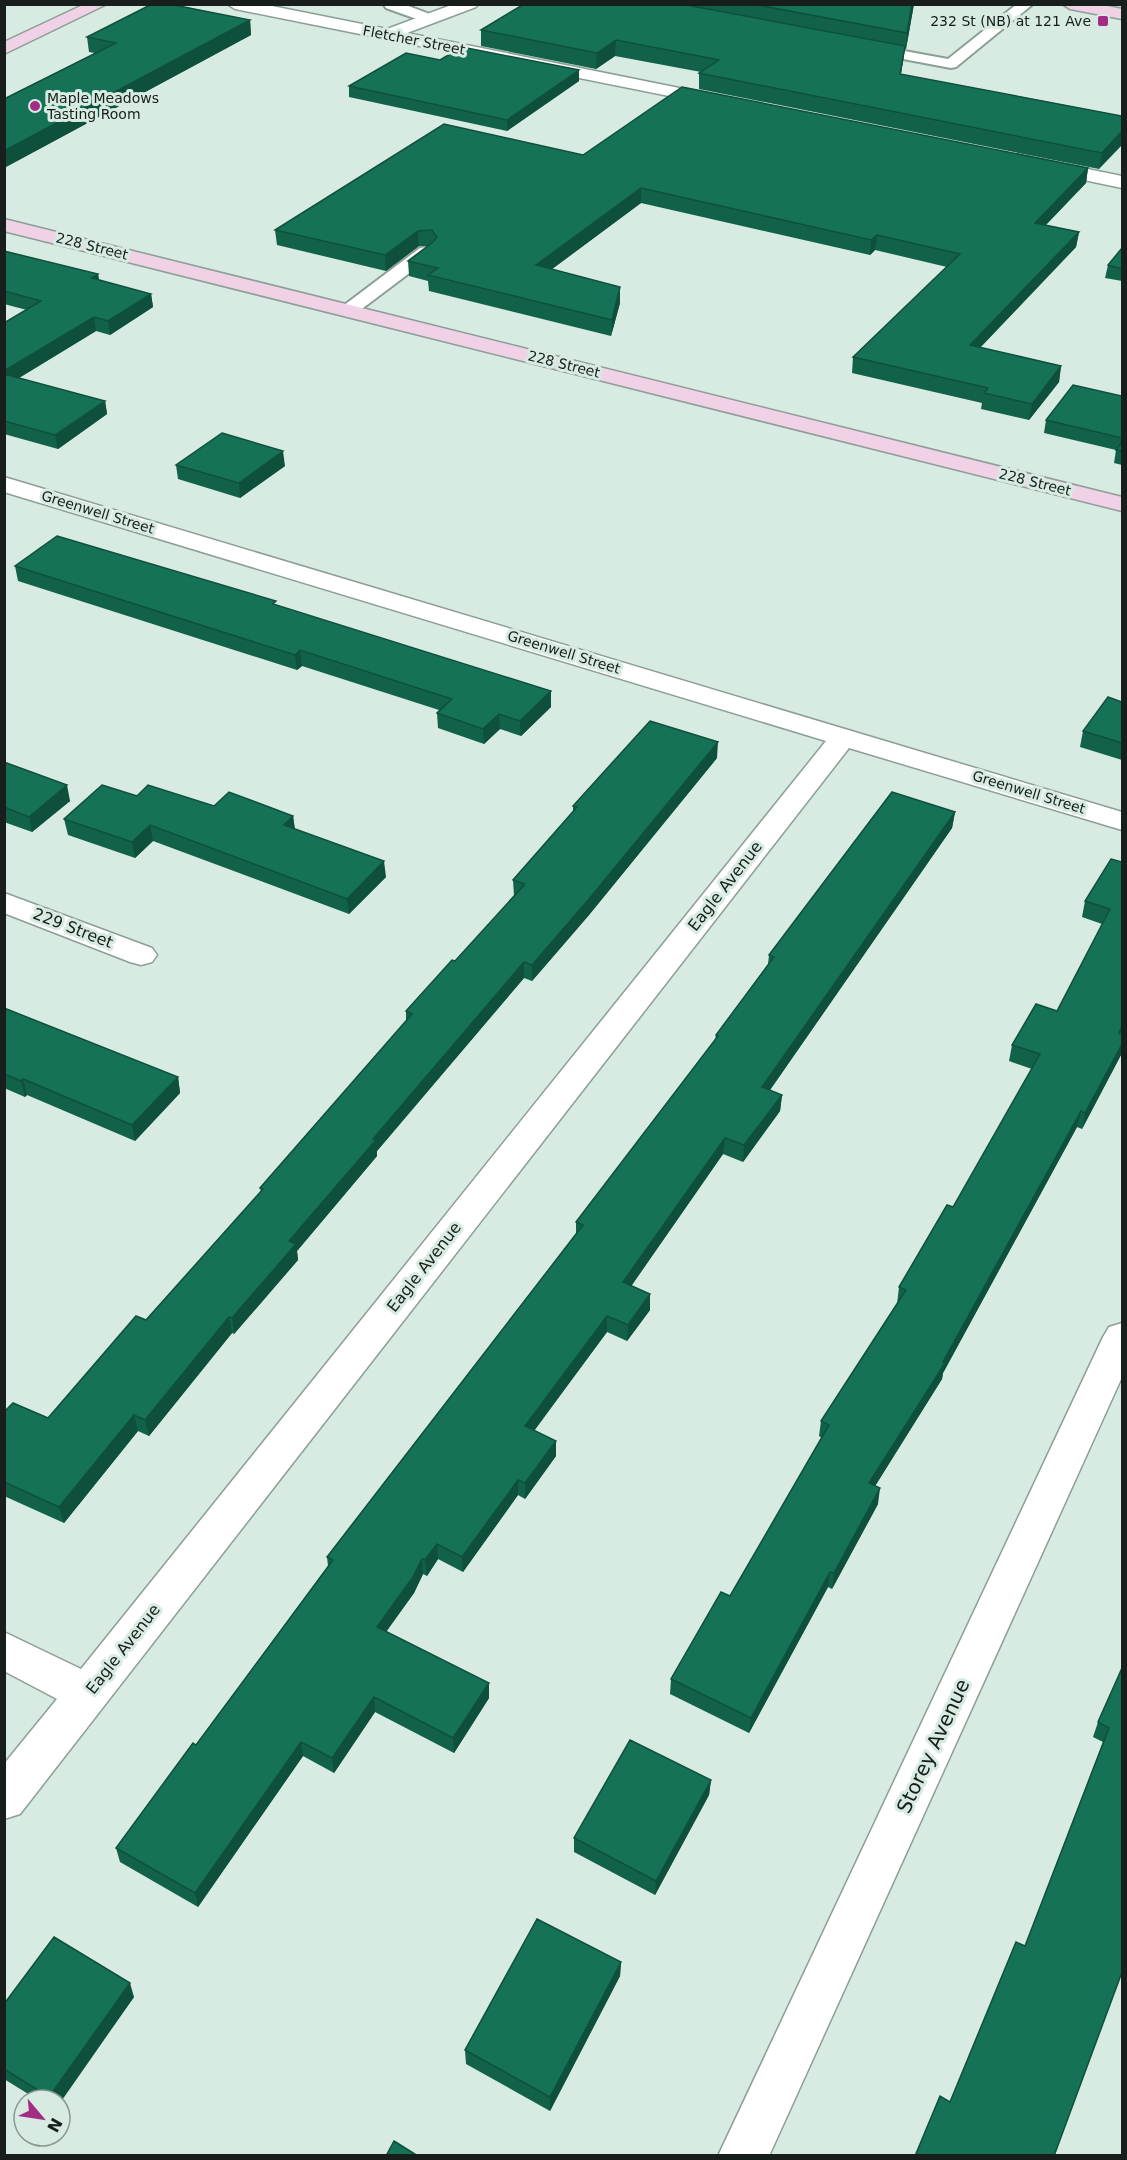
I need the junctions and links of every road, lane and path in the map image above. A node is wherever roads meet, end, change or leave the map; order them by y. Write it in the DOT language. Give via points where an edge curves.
graph roads {
  1 [pos="99,4"];
  2 [pos="235,4"];
  3 [pos="470,4"];
  4 [pos="1026,4"];
  5 [pos="1070,4"];
  6 [pos="391,5"];
  7 [pos="1122,14"];
  8 [pos="430,19"];
  9 [pos="387,35"];
  10 [pos="848,45"];
  11 [pos="4,49"];
  12 [pos="737,105"];
  13 [pos="1029,164"];
  14 [pos="1122,182"];
  15 [pos="4,225"];
  16 [pos="426,252"];
  17 [pos="350,310"];
  18 [pos="4,484"];
  19 [pos="1122,504"];
  20 [pos="844,736"];
  21 [pos="1122,821"];
  22 [pos="4,902"];
  23 [pos="141,955"];
  24 [pos="1122,1337"];
  25 [pos="4,1650"];
  26 [pos="87,1694"];
  27 [pos="4,1799"];
  28 [pos="743,2156"];
  1 -- 11 [label="street"];
  2 -- 9 [label="street, Fletcher Street"];
  3 -- 8 [label="street"];
  4 -- 10 [label="lane" via="951,64"];
  5 -- 7 [label="street"];
  6 -- 8 [label="lane"];
  8 -- 9 [label="street"];
  9 -- 12 [label="street, Fletcher Street"];
  13 -- 14 [label="street"];
  15 -- 17 [label="street, 228 Street"];
  16 -- 17 [label="lane"];
  17 -- 19 [label="street, 228 Street"];
  18 -- 20 [label="street, Greenwell Street"];
  20 -- 21 [label="street, Greenwell Street"];
  20 -- 26 [label="street, Eagle Avenue"];
  22 -- 23 [label="street, 229 Street"];
  24 -- 28 [label="street, Storey Avenue"];
  25 -- 26 [label="street"];
  26 -- 27 [label="street, Eagle Avenue"];
}
